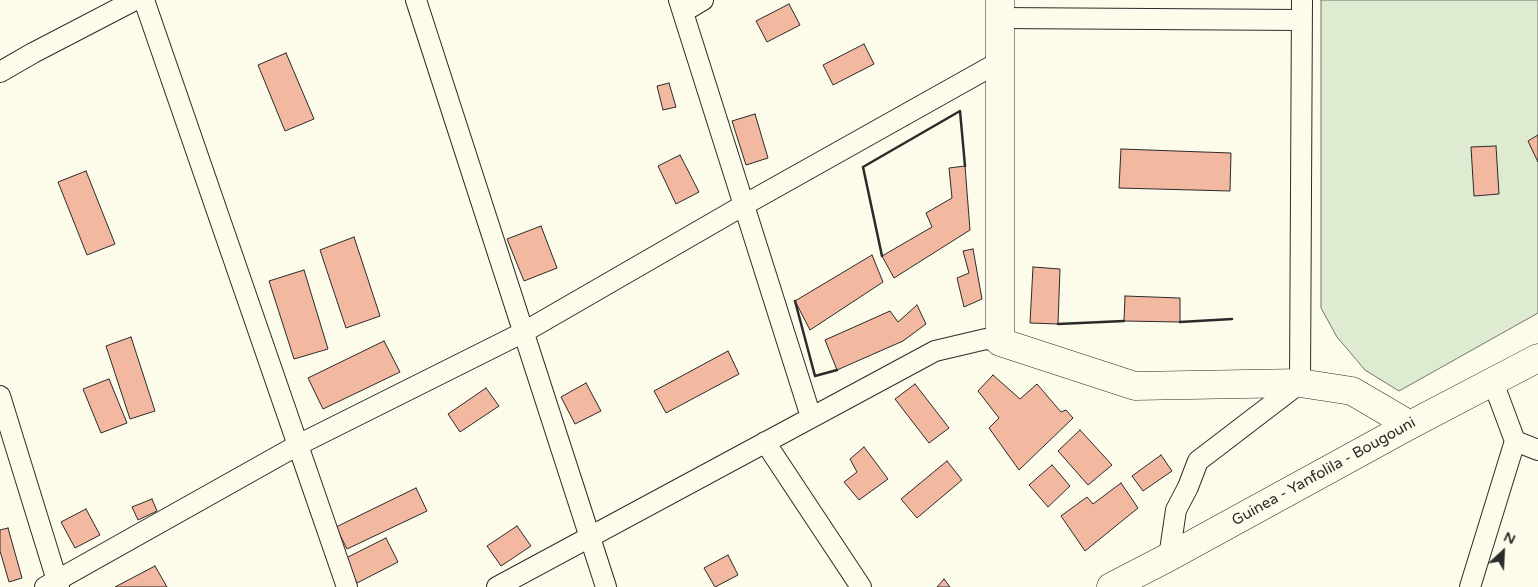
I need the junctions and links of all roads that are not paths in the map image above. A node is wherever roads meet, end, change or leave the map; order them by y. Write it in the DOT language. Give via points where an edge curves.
graph roads {
  1 [pos="135,0"];
  2 [pos="144,0"];
  3 [pos="416,0"];
  4 [pos="703,0"];
  5 [pos="681,6"];
  6 [pos="1000,9"];
  7 [pos="1302,10"];
  8 [pos="999,62"];
  9 [pos="0,72"];
  10 [pos="744,205"];
  11 [pos="524,332"];
  12 [pos="1000,342"];
  13 [pos="1538,358"];
  14 [pos="1493,382"];
  15 [pos="1300,384"];
  16 [pos="0,396"];
  17 [pos="811,418"];
  18 [pos="1410,425"];
  19 [pos="1515,441"];
  20 [pos="765,442"];
  21 [pos="298,445"];
  22 [pos="1538,450"];
  23 [pos="590,537"];
  24 [pos="1169,558"];
  25 [pos="53,585"];
  26 [pos="1126,585"];
  27 [pos="347,587"];
  28 [pos="497,587"];
  29 [pos="606,587"];
  30 [pos="861,587"];
  31 [pos="1470,587"];
  1 -- 9 [label="street"];
  2 -- 21 [label="street"];
  3 -- 11 [label="street"];
  4 -- 5 [label="street"];
  5 -- 10 [label="street"];
  6 -- 7 [label="street"];
  6 -- 8 [label="street"];
  7 -- 15 [label="street"];
  8 -- 10 [label="street"];
  8 -- 12 [label="street"];
  10 -- 11 [label="street"];
  10 -- 17 [label="street"];
  11 -- 21 [label="street"];
  11 -- 23 [label="street"];
  12 -- 15 [label="street" via="1135,386"];
  12 -- 17 [label="street" via="986,339 935,350"];
  13 -- 14 [label="street, Guinea - Yanfolila - Bougouni"];
  14 -- 18 [label="street, Guinea - Yanfolila - Bougouni"];
  14 -- 19 [label="street"];
  15 -- 18 [label="street" via="1352,391"];
  15 -- 24 [label="street" via="1198,461 1176,510"];
  16 -- 25 [label="street"];
  17 -- 20 [label="street"];
  18 -- 24 [label="street, Guinea - Yanfolila - Bougouni"];
  19 -- 22 [label="street"];
  19 -- 31 [label="street"];
  20 -- 23 [label="street"];
  20 -- 30 [label="street"];
  21 -- 25 [label="street"];
  21 -- 27 [label="street"];
  23 -- 28 [label="street"];
  23 -- 29 [label="street"];
  24 -- 26 [label="street, Guinea - Yanfolila - Bougouni"];
}
